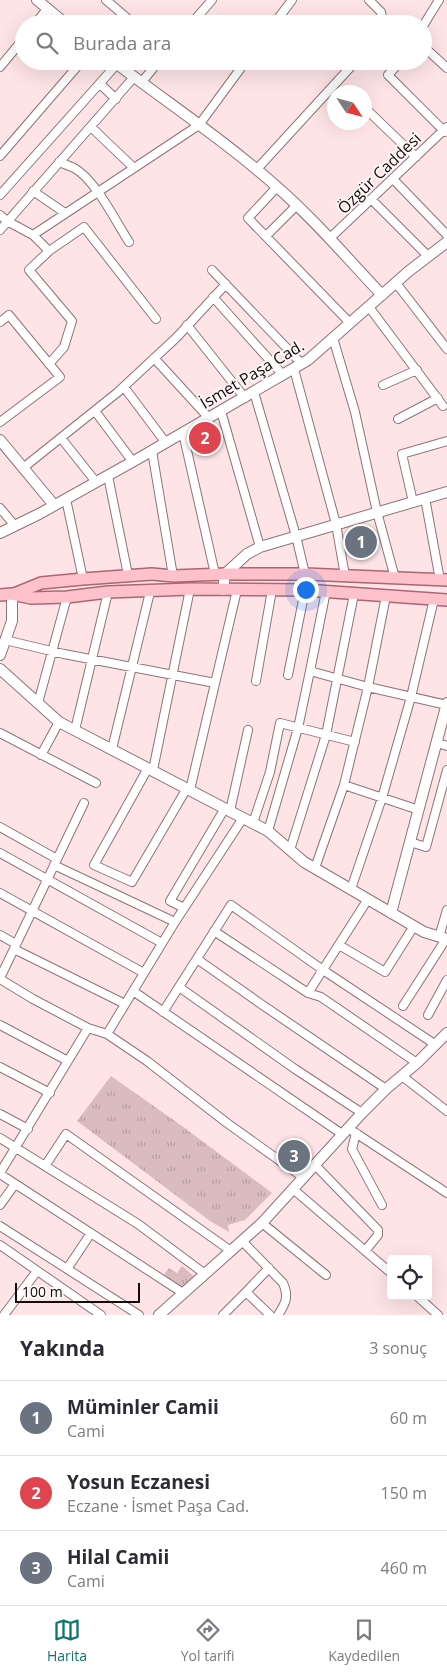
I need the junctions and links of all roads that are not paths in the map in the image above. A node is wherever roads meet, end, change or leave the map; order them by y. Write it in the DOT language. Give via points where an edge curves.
graph roads {
  1 [pos="106,0"];
  2 [pos="212,0"];
  3 [pos="292,0"];
  4 [pos="369,0"];
  5 [pos="439,0"];
  6 [pos="43,3"];
  7 [pos="38,15"];
  8 [pos="56,15"];
  9 [pos="124,15"];
  10 [pos="199,15"];
  11 [pos="281,15"];
  12 [pos="382,15"];
  13 [pos="430,15"];
  14 [pos="15,49"];
  15 [pos="432,54"];
  16 [pos="0,67"];
  17 [pos="447,68"];
  18 [pos="74,70"];
  19 [pos="110,70"];
  20 [pos="124,70"];
  21 [pos="149,70"];
  22 [pos="239,70"];
  23 [pos="348,70"];
  24 [pos="393,70"];
  25 [pos="137,80"];
  26 [pos="100,84"];
  27 [pos="116,99"];
  28 [pos="372,115"];
  29 [pos="199,125"];
  30 [pos="90,127"];
  31 [pos="446,130"];
  32 [pos="0,156"];
  33 [pos="416,157"];
  34 [pos="59,162"];
  35 [pos="134,168"];
  36 [pos="257,170"];
  37 [pos="393,179"];
  38 [pos="277,187"];
  39 [pos="33,191"];
  40 [pos="98,192"];
  41 [pos="0,195"];
  42 [pos="372,200"];
  43 [pos="298,205"];
  44 [pos="65,213"];
  45 [pos="0,215"];
  46 [pos="7,221"];
  47 [pos="0,230"];
  48 [pos="33,235"];
  49 [pos="266,236"];
  50 [pos="329,239"];
  51 [pos="129,242"];
  52 [pos="446,242"];
  53 [pos="49,251"];
  54 [pos="428,256"];
  55 [pos="212,270"];
  56 [pos="396,283"];
  57 [pos="226,284"];
  58 [pos="382,295"];
  59 [pos="213,297"];
  60 [pos="369,307"];
  61 [pos="156,319"];
  62 [pos="0,322"];
  63 [pos="350,323"];
  64 [pos="187,325"];
  65 [pos="333,338"];
  66 [pos="447,349"];
  67 [pos="154,358"];
  68 [pos="50,364"];
  69 [pos="298,366"];
  70 [pos="416,370"];
  71 [pos="283,375"];
  72 [pos="383,385"];
  73 [pos="124,387"];
  74 [pos="254,392"];
  75 [pos="245,398"];
  76 [pos="438,398"];
  77 [pos="444,406"];
  78 [pos="95,411"];
  79 [pos="222,411"];
  80 [pos="209,418"];
  81 [pos="398,419"];
  82 [pos="0,422"];
  83 [pos="183,433"];
  84 [pos="61,438"];
  85 [pos="0,440"];
  86 [pos="447,442"];
  87 [pos="166,443"];
  88 [pos="152,451"];
  89 [pos="133,462"];
  90 [pos="23,468"];
  91 [pos="108,476"];
  92 [pos="96,482"];
  93 [pos="447,492"];
  94 [pos="425,498"];
  95 [pos="66,499"];
  96 [pos="413,502"];
  97 [pos="54,506"];
  98 [pos="0,508"];
  99 [pos="377,512"];
  100 [pos="336,524"];
  101 [pos="15,526"];
  102 [pos="0,533"];
  103 [pos="296,536"];
  104 [pos="260,547"];
  105 [pos="238,562"];
  106 [pos="220,574"];
  107 [pos="240,574"];
  108 [pos="305,574"];
  109 [pos="128,575"];
  110 [pos="173,576"];
  111 [pos="345,576"];
  112 [pos="83,578"];
  113 [pos="394,578"];
  114 [pos="444,580"];
  115 [pos="190,589"];
  116 [pos="223,590"];
  117 [pos="238,590"];
  118 [pos="272,590"];
  119 [pos="305,590"];
  120 [pos="326,591"];
  121 [pos="108,592"];
  122 [pos="150,592"];
  123 [pos="12,594"];
  124 [pos="354,594"];
  125 [pos="0,595"];
  126 [pos="386,596"];
  127 [pos="67,597"];
  128 [pos="434,599"];
  129 [pos="447,600"];
  130 [pos="6,640"];
  131 [pos="53,651"];
  132 [pos="0,655"];
  133 [pos="92,659"];
  134 [pos="132,667"];
  135 [pos="0,669"];
  136 [pos="310,671"];
  137 [pos="173,675"];
  138 [pos="288,675"];
  139 [pos="337,678"];
  140 [pos="256,681"];
  141 [pos="215,683"];
  142 [pos="368,687"];
  143 [pos="411,697"];
  144 [pos="38,703"];
  145 [pos="447,704"];
  146 [pos="59,722"];
  147 [pos="298,728"];
  148 [pos="75,730"];
  149 [pos="248,730"];
  150 [pos="0,734"];
  151 [pos="326,734"];
  152 [pos="355,742"];
  153 [pos="442,744"];
  154 [pos="112,749"];
  155 [pos="42,755"];
  156 [pos="150,769"];
  157 [pos="447,770"];
  158 [pos="96,783"];
  159 [pos="344,785"];
  160 [pos="189,789"];
  161 [pos="382,798"];
  162 [pos="84,803"];
  163 [pos="228,810"];
  164 [pos="419,810"];
  165 [pos="243,818"];
  166 [pos="253,823"];
  167 [pos="0,827"];
  168 [pos="268,831"];
  169 [pos="410,842"];
  170 [pos="290,850"];
  171 [pos="0,853"];
  172 [pos="55,862"];
  173 [pos="315,868"];
  174 [pos="47,880"];
  175 [pos="351,889"];
  176 [pos="0,893"];
  177 [pos="368,900"];
  178 [pos="184,908"];
  179 [pos="447,910"];
  180 [pos="32,911"];
  181 [pos="391,913"];
  182 [pos="175,922"];
  183 [pos="414,926"];
  184 [pos="214,932"];
  185 [pos="0,935"];
  186 [pos="444,938"];
  187 [pos="162,943"];
  188 [pos="340,945"];
  189 [pos="15,946"];
  190 [pos="197,959"];
  191 [pos="324,970"];
  192 [pos="144,973"];
  193 [pos="0,979"];
  194 [pos="447,980"];
  195 [pos="179,987"];
  196 [pos="133,990"];
  197 [pos="308,993"];
  198 [pos="125,1004"];
  199 [pos="403,1006"];
  200 [pos="163,1012"];
  201 [pos="428,1016"];
  202 [pos="0,1024"];
  203 [pos="88,1028"];
  204 [pos="107,1034"];
  205 [pos="446,1035"];
  206 [pos="436,1045"];
  207 [pos="68,1061"];
  208 [pos="417,1063"];
  209 [pos="0,1068"];
  210 [pos="402,1076"];
  211 [pos="386,1089"];
  212 [pos="50,1093"];
  213 [pos="447,1111"];
  214 [pos="362,1113"];
  215 [pos="0,1114"];
  216 [pos="28,1129"];
  217 [pos="349,1132"];
  218 [pos="0,1138"];
  219 [pos="16,1147"];
  220 [pos="316,1165"];
  221 [pos="45,1166"];
  222 [pos="0,1173"];
  223 [pos="304,1178"];
  224 [pos="15,1184"];
  225 [pos="293,1189"];
  226 [pos="447,1193"];
  227 [pos="0,1205"];
  228 [pos="382,1205"];
  229 [pos="262,1223"];
  230 [pos="0,1226"];
  231 [pos="91,1233"];
  232 [pos="242,1241"];
  233 [pos="0,1245"];
  234 [pos="231,1251"];
  235 [pos="365,1251"];
  236 [pos="269,1268"];
  237 [pos="67,1269"];
  238 [pos="387,1270"];
  239 [pos="37,1271"];
  240 [pos="205,1274"];
  241 [pos="326,1275"];
  242 [pos="246,1292"];
  243 [pos="183,1293"];
  244 [pos="421,1300"];
  245 [pos="4,1315"];
  246 [pos="101,1315"];
  247 [pos="139,1315"];
  248 [pos="159,1315"];
  249 [pos="223,1315"];
  250 [pos="270,1315"];
  251 [pos="278,1315"];
  252 [pos="438,1315"];
  1 -- 9 [label="street"];
  2 -- 10 [label="street"];
  3 -- 11 [label="street"];
  4 -- 12 [label="street"];
  5 -- 13 [label="street"];
  6 -- 7 [label="street"];
  6 -- 8 [label="street"];
  14 -- 16 [label="street"];
  15 -- 17 [label="street"];
  18 -- 32 [label="street"];
  19 -- 26 [label="street"];
  20 -- 25 [label="street"];
  21 -- 25 [label="street"];
  22 -- 29 [label="street"];
  23 -- 36 [label="street"];
  24 -- 31 [label="street" via="388,75"];
  25 -- 27 [label="street"];
  25 -- 29 [label="street"];
  26 -- 27 [label="street"];
  26 -- 41 [label="street"];
  27 -- 30 [label="street"];
  28 -- 33 [label="street"];
  29 -- 35 [label="street"];
  29 -- 36 [label="street"];
  30 -- 34 [label="street"];
  30 -- 35 [label="street"];
  31 -- 33 [label="street, Özgür Caddesi"];
  33 -- 37 [label="street, Özgür Caddesi"];
  34 -- 39 [label="street"];
  34 -- 40 [label="street" via="75,168"];
  35 -- 40 [label="street"];
  36 -- 38 [label="street"];
  37 -- 42 [label="street, Özgür Caddesi"];
  37 -- 52 [label="street"];
  38 -- 43 [label="street"];
  38 -- 49 [label="street" via="248,218"];
  39 -- 44 [label="street"];
  39 -- 46 [label="street"];
  40 -- 44 [label="street"];
  40 -- 51 [label="street"];
  42 -- 50 [label="street, Özgür Caddesi"];
  42 -- 54 [label="street"];
  43 -- 49 [label="street"];
  43 -- 50 [label="street"];
  44 -- 48 [label="street"];
  45 -- 46 [label="street"];
  46 -- 47 [label="street"];
  46 -- 48 [label="street"];
  48 -- 53 [label="street"];
  49 -- 63 [label="street"];
  50 -- 58 [label="street"];
  52 -- 54 [label="street, İsmet Paşa Cad."];
  53 -- 61 [label="street" via="84,227"];
  53 -- 68 [label="street" via="29,270 72,321 64,348"];
  54 -- 56 [label="street, İsmet Paşa Cad."];
  55 -- 57 [label="street"];
  56 -- 58 [label="street, İsmet Paşa Cad."];
  56 -- 66 [label="street"];
  57 -- 59 [label="street"];
  57 -- 69 [label="street"];
  58 -- 60 [label="street, İsmet Paşa Cad."];
  59 -- 64 [label="street"];
  59 -- 71 [label="street"];
  60 -- 63 [label="street, İsmet Paşa Cad."];
  60 -- 70 [label="street"];
  62 -- 68 [label="street" via="8,314"];
  63 -- 65 [label="street, İsmet Paşa Cad."];
  64 -- 67 [label="street"];
  64 -- 75 [label="street"];
  65 -- 69 [label="street, İsmet Paşa Cad."];
  65 -- 99 [label="street" via="355,412"];
  67 -- 73 [label="street"];
  67 -- 80 [label="street"];
  68 -- 82 [label="street" via="60,377"];
  69 -- 71 [label="street, İsmet Paşa Cad."];
  69 -- 100 [label="street"];
  70 -- 72 [label="street"];
  70 -- 76 [label="street"];
  71 -- 74 [label="street, İsmet Paşa Cad."];
  73 -- 78 [label="street"];
  73 -- 87 [label="street"];
  74 -- 75 [label="street, İsmet Paşa Cad."];
  74 -- 103 [label="street"];
  75 -- 79 [label="street, İsmet Paşa Cad."];
  76 -- 77 [label="street"];
  76 -- 81 [label="street"];
  78 -- 84 [label="street"];
  78 -- 89 [label="street"];
  79 -- 80 [label="street, İsmet Paşa Cad."];
  79 -- 104 [label="street"];
  80 -- 83 [label="street, İsmet Paşa Cad."];
  83 -- 87 [label="street, İsmet Paşa Cad."];
  83 -- 106 [label="street"];
  84 -- 90 [label="street"];
  84 -- 92 [label="street"];
  85 -- 90 [label="street"];
  86 -- 96 [label="street" via="402,454"];
  87 -- 88 [label="street, İsmet Paşa Cad."];
  88 -- 89 [label="street, İsmet Paşa Cad."];
  88 -- 110 [label="street"];
  89 -- 91 [label="street, İsmet Paşa Cad."];
  90 -- 97 [label="street"];
  91 -- 92 [label="street, İsmet Paşa Cad."];
  91 -- 109 [label="street"];
  92 -- 95 [label="street, İsmet Paşa Cad."];
  93 -- 94 [label="street"];
  94 -- 96 [label="street"];
  94 -- 114 [label="street"];
  95 -- 97 [label="street, İsmet Paşa Cad."];
  95 -- 112 [label="street"];
  96 -- 99 [label="street"];
  97 -- 101 [label="street, İsmet Paşa Cad."];
  98 -- 101 [label="street"];
  99 -- 100 [label="street"];
  99 -- 113 [label="street"];
  100 -- 103 [label="street"];
  100 -- 111 [label="street"];
  101 -- 102 [label="street, İsmet Paşa Cad."];
  103 -- 104 [label="street"];
  103 -- 108 [label="street"];
  104 -- 105 [label="street"];
  105 -- 106 [label="street"];
  105 -- 107 [label="street"];
  106 -- 107 [label="main road"];
  106 -- 110 [label="main road"];
  106 -- 116 [label="street"];
  107 -- 108 [label="main road"];
  107 -- 117 [label="street"];
  108 -- 111 [label="main road"];
  109 -- 110 [label="main road"];
  109 -- 112 [label="main road"];
  111 -- 113 [label="main road"];
  112 -- 123 [label="main road" via="41,584"];
  113 -- 114 [label="main road"];
  115 -- 116 [label="main road"];
  115 -- 122 [label="main road"];
  115 -- 137 [label="street"];
  116 -- 117 [label="main road"];
  117 -- 118 [label="main road"];
  117 -- 141 [label="street"];
  118 -- 119 [label="main road"];
  118 -- 140 [label="street"];
  119 -- 120 [label="main road"];
  119 -- 138 [label="street"];
  120 -- 124 [label="main road"];
  120 -- 136 [label="street"];
  121 -- 122 [label="main road"];
  121 -- 127 [label="main road"];
  121 -- 133 [label="street"];
  122 -- 134 [label="street"];
  123 -- 125 [label="main road"];
  123 -- 127 [label="main road" via="31,598"];
  123 -- 130 [label="street" via="12,621"];
  124 -- 126 [label="main road"];
  124 -- 139 [label="street"];
  126 -- 128 [label="main road"];
  126 -- 142 [label="street"];
  127 -- 131 [label="street"];
  128 -- 129 [label="main road"];
  128 -- 143 [label="street"];
  130 -- 131 [label="street"];
  130 -- 132 [label="street"];
  131 -- 133 [label="street"];
  131 -- 144 [label="street"];
  133 -- 134 [label="street"];
  133 -- 148 [label="street"];
  134 -- 137 [label="street"];
  134 -- 154 [label="street"];
  135 -- 144 [label="street"];
  136 -- 139 [label="street"];
  136 -- 147 [label="street"];
  137 -- 141 [label="street"];
  137 -- 156 [label="street"];
  139 -- 142 [label="street"];
  139 -- 151 [label="street"];
  141 -- 160 [label="street"];
  142 -- 143 [label="street"];
  142 -- 152 [label="street"];
  143 -- 145 [label="street"];
  143 -- 161 [label="street"];
  144 -- 146 [label="street"];
  145 -- 153 [label="street"];
  146 -- 148 [label="street"];
  146 -- 155 [label="street"];
  147 -- 151 [label="street"];
  147 -- 166 [label="street" via="280,723 270,772"];
  147 -- 168 [label="street"];
  148 -- 154 [label="street"];
  149 -- 163 [label="street"];
  150 -- 155 [label="street"];
  151 -- 152 [label="street"];
  151 -- 170 [label="street"];
  152 -- 159 [label="street"];
  153 -- 164 [label="street"];
  154 -- 156 [label="street"];
  155 -- 158 [label="street"];
  156 -- 160 [label="street"];
  156 -- 160 [label="street" via="94,865 132,882"];
  157 -- 169 [label="street" via="426,847"];
  159 -- 161 [label="street"];
  159 -- 173 [label="street"];
  160 -- 163 [label="street"];
  161 -- 164 [label="street"];
  161 -- 175 [label="street"];
  162 -- 172 [label="street"];
  163 -- 165 [label="street"];
  163 -- 178 [label="street" via="170,901"];
  164 -- 169 [label="street"];
  165 -- 166 [label="street"];
  165 -- 178 [label="street"];
  166 -- 168 [label="street"];
  167 -- 172 [label="street"];
  168 -- 170 [label="street"];
  169 -- 181 [label="street"];
  170 -- 173 [label="street"];
  171 -- 174 [label="street"];
  172 -- 174 [label="street"];
  172 -- 182 [label="street"];
  173 -- 175 [label="street"];
  174 -- 180 [label="street"];
  174 -- 187 [label="street"];
  175 -- 177 [label="street"];
  176 -- 180 [label="street"];
  177 -- 181 [label="street"];
  177 -- 188 [label="street"];
  178 -- 182 [label="street"];
  179 -- 186 [label="street"];
  180 -- 189 [label="street"];
  180 -- 192 [label="street"];
  181 -- 183 [label="street"];
  182 -- 187 [label="street"];
  183 -- 186 [label="street"];
  183 -- 188 [label="street" via="385,972"];
  184 -- 190 [label="street"];
  184 -- 191 [label="street" via="231,905"];
  184 -- 197 [label="street"];
  185 -- 189 [label="street"];
  186 -- 199 [label="street"];
  187 -- 192 [label="street"];
  188 -- 191 [label="street"];
  189 -- 193 [label="street"];
  189 -- 198 [label="street"];
  190 -- 195 [label="street"];
  190 -- 211 [label="street"];
  191 -- 197 [label="street"];
  191 -- 206 [label="street"];
  192 -- 196 [label="street"];
  193 -- 203 [label="street"];
  194 -- 201 [label="street"];
  195 -- 200 [label="street"];
  195 -- 214 [label="street"];
  196 -- 198 [label="street"];
  196 -- 200 [label="street"];
  197 -- 208 [label="street" via="322,997"];
  198 -- 204 [label="street"];
  200 -- 217 [label="street"];
  202 -- 207 [label="street"];
  203 -- 204 [label="street"];
  203 -- 207 [label="street"];
  204 -- 223 [label="street"];
  205 -- 206 [label="street"];
  206 -- 208 [label="street"];
  207 -- 212 [label="street"];
  208 -- 210 [label="street"];
  209 -- 212 [label="street"];
  210 -- 211 [label="street"];
  210 -- 213 [label="street"];
  211 -- 214 [label="street"];
  212 -- 216 [label="street"];
  214 -- 217 [label="street"];
  215 -- 216 [label="street"];
  216 -- 219 [label="street"];
  217 -- 220 [label="street"];
  217 -- 226 [label="street"];
  217 -- 228 [label="street" via="352,1149"];
  218 -- 219 [label="street"];
  219 -- 221 [label="street"];
  219 -- 222 [label="street"];
  220 -- 223 [label="street"];
  220 -- 235 [label="street" via="378,1230 378,1235"];
  221 -- 234 [label="street" via="66,1134"];
  221 -- 240 [label="street" via="138,1224"];
  222 -- 224 [label="street"];
  223 -- 225 [label="street"];
  224 -- 227 [label="street"];
  224 -- 231 [label="street"];
  225 -- 229 [label="street"];
  225 -- 235 [label="street"];
  229 -- 232 [label="street"];
  229 -- 241 [label="street"];
  230 -- 237 [label="street"];
  231 -- 237 [label="street"];
  231 -- 243 [label="street"];
  232 -- 234 [label="street"];
  232 -- 236 [label="street"];
  233 -- 239 [label="street"];
  234 -- 240 [label="street"];
  235 -- 238 [label="street"];
  236 -- 242 [label="street"];
  236 -- 251 [label="street" via="287,1291 287,1299"];
  237 -- 247 [label="street"];
  239 -- 245 [label="street"];
  239 -- 246 [label="street"];
  240 -- 243 [label="street"];
  242 -- 249 [label="street"];
  242 -- 250 [label="street"];
  243 -- 248 [label="street"];
  244 -- 252 [label="street"];
}
